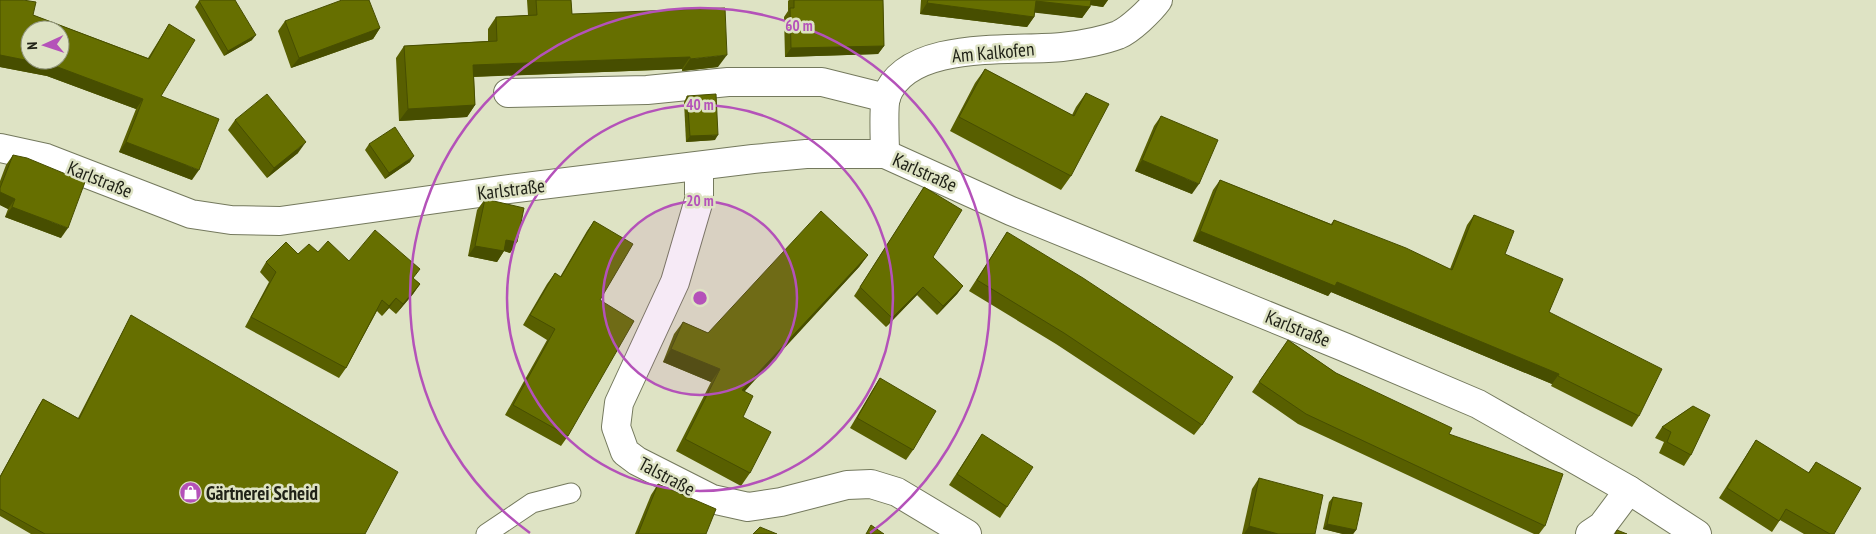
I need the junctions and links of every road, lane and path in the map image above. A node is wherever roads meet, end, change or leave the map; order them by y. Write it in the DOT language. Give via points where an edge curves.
graph roads {
  1 [pos="1158,0"];
  2 [pos="508,94"];
  3 [pos="886,98"];
  4 [pos="0,148"];
  5 [pos="885,154"];
  6 [pos="699,167"];
  7 [pos="1629,490"];
  8 [pos="571,494"];
  9 [pos="486,534"];
  10 [pos="967,534"];
  11 [pos="1590,534"];
  12 [pos="1697,534"];
  1 -- 3 [label="street, Am Kalkofen" via="1119,34 1064,47 988,50 934,57 904,72"];
  2 -- 3 [label="street" via="647,90 728,82 822,82"];
  3 -- 5 [label="street"];
  4 -- 6 [label="street, Karlstraße" via="46,158 191,214 231,220 280,221"];
  5 -- 6 [label="street, Karlstraße" via="806,154"];
  5 -- 7 [label="street, Karlstraße" via="1011,211 1478,404"];
  6 -- 10 [label="street, Talstraße" via="699,200 675,282 619,403 616,427 626,452 637,461 712,499 748,507 847,485 871,484 897,492"];
  7 -- 11 [label="street" via="1602,526"];
  7 -- 12 [label="street, Karlstraße"];
  8 -- 9 [label="lane" via="532,503"];
}
